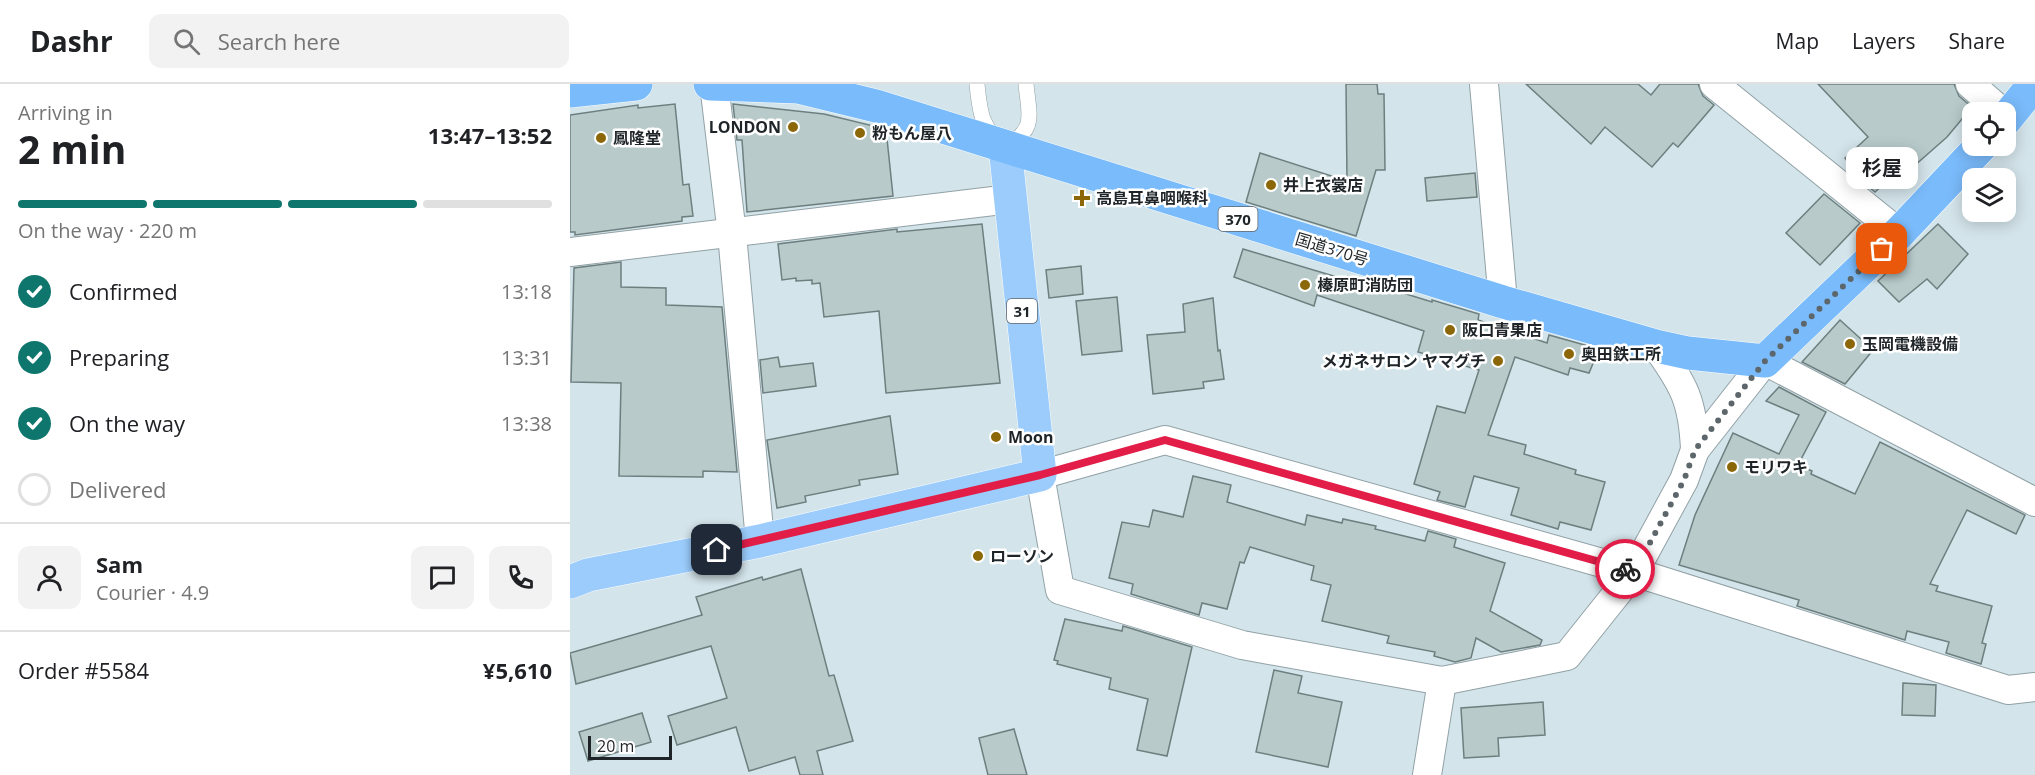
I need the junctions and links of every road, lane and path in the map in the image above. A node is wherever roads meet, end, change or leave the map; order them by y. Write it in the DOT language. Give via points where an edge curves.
graph roads {
  1 [pos="636,84"];
  2 [pos="712,84"];
  3 [pos="977,84"];
  4 [pos="1026,84"];
  5 [pos="1484,84"];
  6 [pos="1714,84"];
  7 [pos="1970,84"];
  8 [pos="2034,84"];
  9 [pos="570,91"];
  10 [pos="1990,102"];
  11 [pos="2016,104"];
  12 [pos="1005,147"];
  13 [pos="1971,156"];
  14 [pos="1010,199"];
  15 [pos="1899,233"];
  16 [pos="732,234"];
  17 [pos="570,252"];
  18 [pos="1503,302"];
  19 [pos="1656,346"];
  20 [pos="1765,361"];
  21 [pos="1695,450"];
  22 [pos="1040,475"];
  23 [pos="2035,502"];
  24 [pos="760,541"];
  25 [pos="1634,572"];
  26 [pos="570,582"];
  27 [pos="1442,681"];
  28 [pos="2035,687"];
  29 [pos="1427,775"];
  1 -- 9 [label="highway"];
  2 -- 12 [label="highway, 国道370号 / 370" via="798,87 876,106"];
  2 -- 16 [label="street"];
  3 -- 12 [label="lane" via="981,117 991,135"];
  4 -- 12 [label="lane" via="1030,125 1021,138"];
  5 -- 18 [label="street"];
  6 -- 15 [label="street"];
  7 -- 10 [label="street"];
  8 -- 11 [label="highway"];
  12 -- 14 [label="main road, 31"];
  12 -- 18 [label="highway, 国道370号 / 370"];
  13 -- 15 [label="highway"];
  14 -- 16 [label="street"];
  14 -- 22 [label="main road, 31"];
  15 -- 20 [label="highway"];
  16 -- 17 [label="street"];
  16 -- 24 [label="street"];
  18 -- 19 [label="highway, 国道370号 / 370"];
  19 -- 20 [label="highway, 国道370号 / 370"];
  19 -- 21 [label="street" via="1681,380 1694,415"];
  20 -- 21 [label="street"];
  20 -- 23 [label="street"];
  21 -- 25 [label="street" via="1684,480"];
  22 -- 24 [label="main road"];
  22 -- 25 [label="street" via="1165,440"];
  22 -- 27 [label="street" via="1060,590 1242,645"];
  24 -- 26 [label="main road" via="588,575"];
  25 -- 27 [label="street" via="1567,656"];
  25 -- 28 [label="street" via="2008,690"];
  27 -- 29 [label="street"];
}
